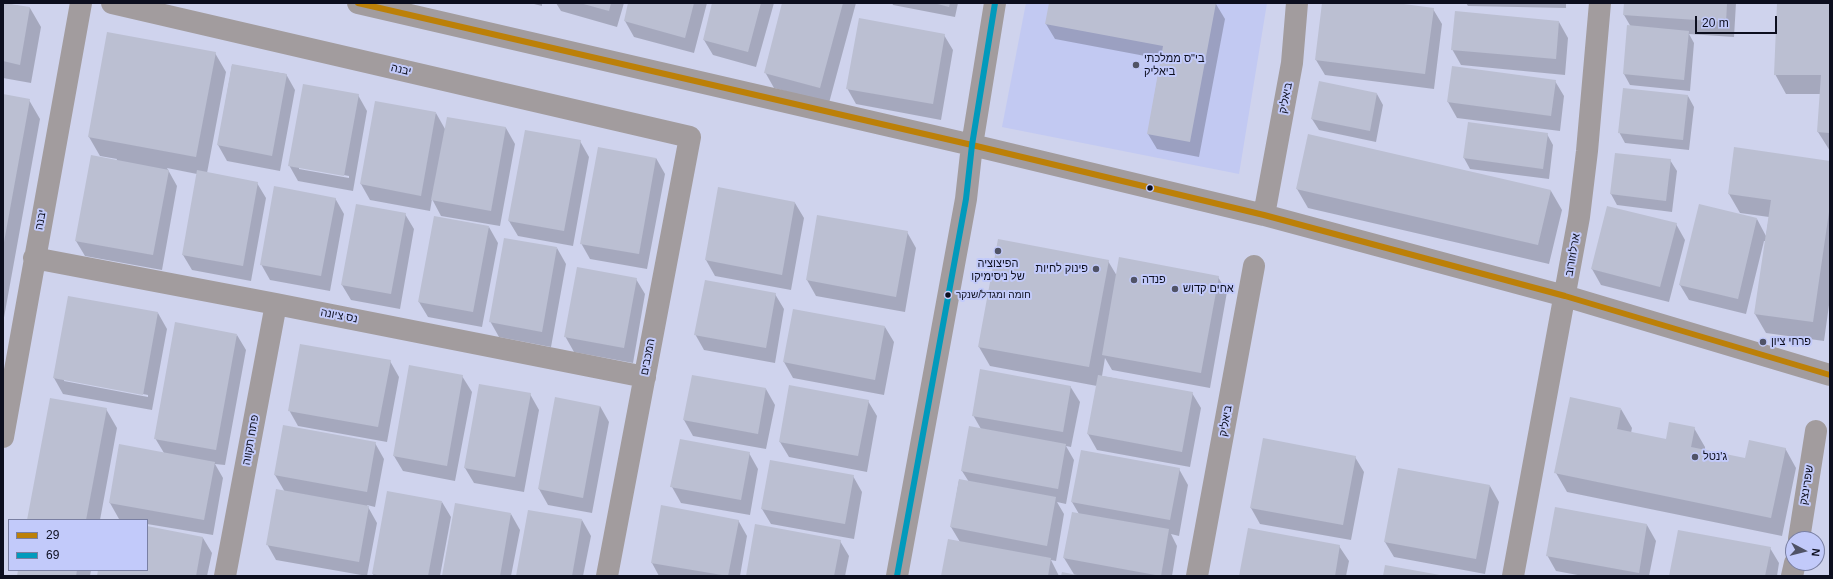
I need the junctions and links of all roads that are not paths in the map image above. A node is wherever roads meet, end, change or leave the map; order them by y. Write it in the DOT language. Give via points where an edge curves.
graph roads {
  1 [pos="81,3"];
  2 [pos="112,3"];
  3 [pos="358,3"];
  4 [pos="995,3"];
  5 [pos="1297,3"];
  6 [pos="1600,3"];
  7 [pos="690,137"];
  8 [pos="972,145"];
  9 [pos="1264,215"];
  10 [pos="34,258"];
  11 [pos="1254,266"];
  12 [pos="1565,296"];
  13 [pos="276,304"];
  14 [pos="1830,374"];
  15 [pos="645,377"];
  16 [pos="1816,431"];
  17 [pos="3,437"];
  18 [pos="1800,531"];
  19 [pos="231,575"];
  20 [pos="607,576"];
  21 [pos="897,576"];
  22 [pos="1197,576"];
  23 [pos="1513,576"];
  1 -- 10 [label="street, יבנה"];
  2 -- 7 [label="street, יבנה"];
  3 -- 8 [label="street"];
  4 -- 8 [label="street"];
  5 -- 9 [label="street, ביאליק" via="1292,63"];
  6 -- 12 [label="street, ארלוזורוב" via="1587,151"];
  7 -- 15 [label="street, המכבים"];
  8 -- 9 [label="street"];
  8 -- 21 [label="street" via="966,199"];
  9 -- 12 [label="street"];
  10 -- 13 [label="street, נס ציונה"];
  10 -- 17 [label="street, יבנה"];
  11 -- 22 [label="street, ביאליק"];
  12 -- 14 [label="street"];
  12 -- 23 [label="street, ארלוזורוב"];
  13 -- 15 [label="street, נס ציונה"];
  13 -- 19 [label="street, פתח תקווה"];
  15 -- 20 [label="street, המכבים"];
  16 -- 18 [label="street, שפרינצק"];
}
